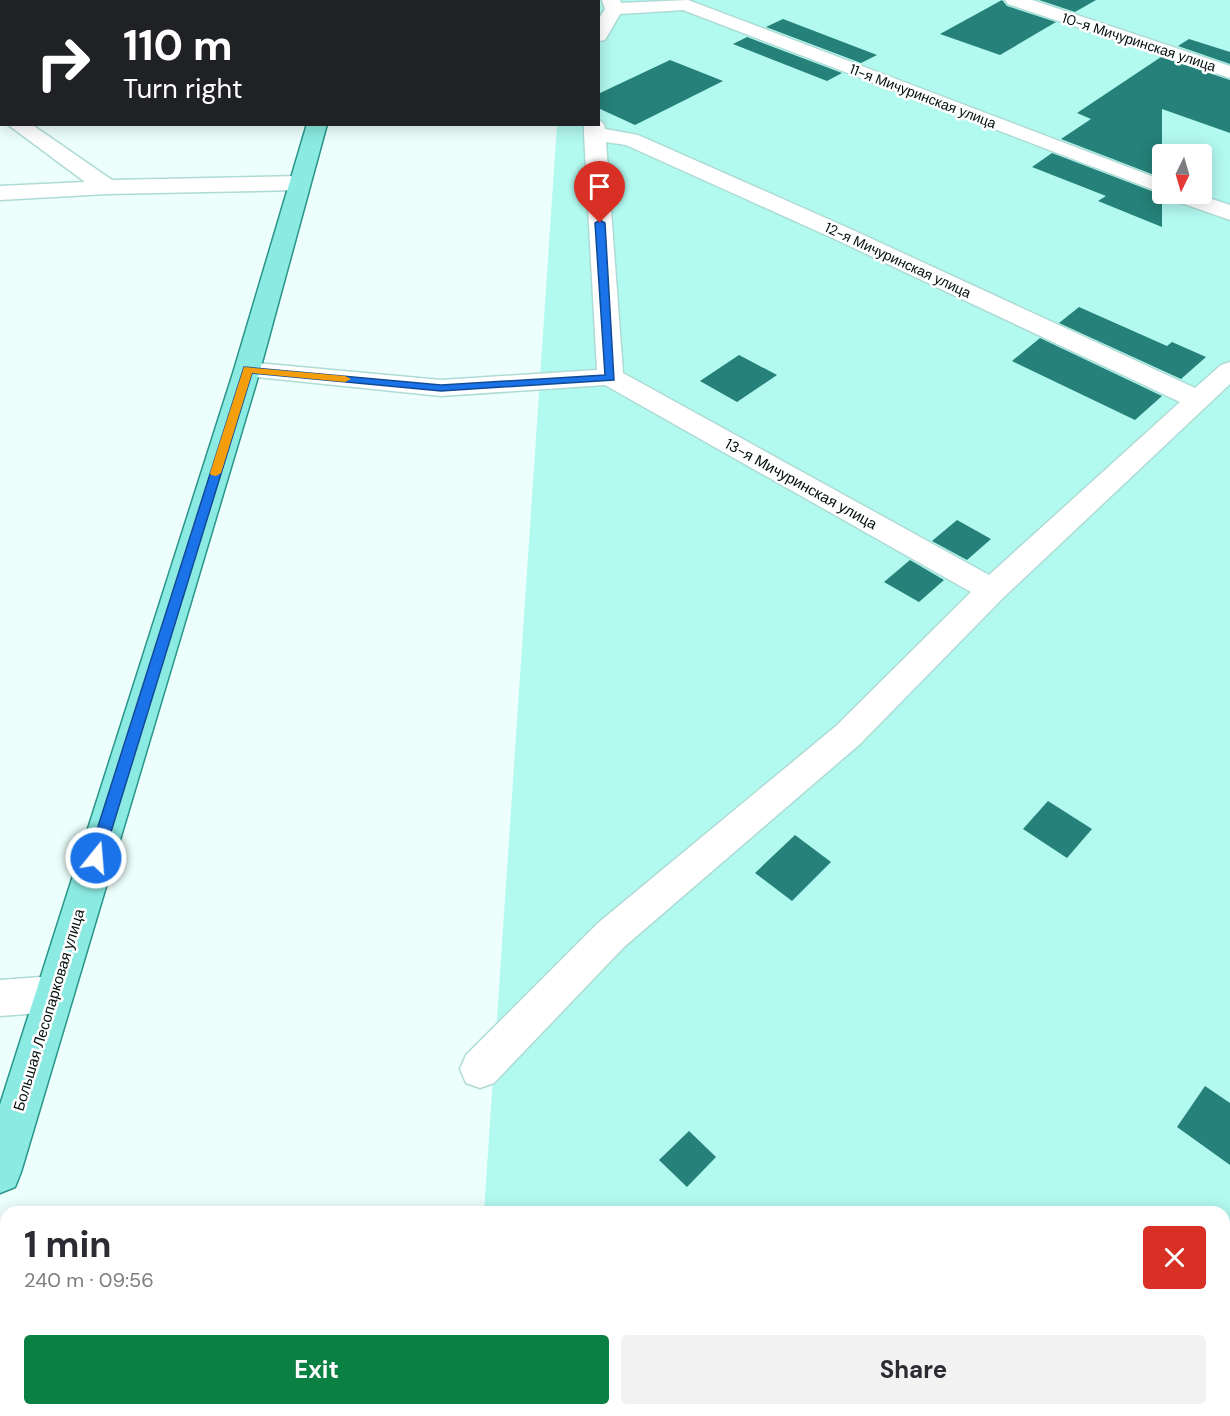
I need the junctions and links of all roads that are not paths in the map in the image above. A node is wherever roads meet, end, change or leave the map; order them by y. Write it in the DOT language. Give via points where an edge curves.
graph roads {
  1 [pos="1014,0"];
  2 [pos="678,2"];
  3 [pos="612,4"];
  4 [pos="600,31"];
  5 [pos="1230,72"];
  6 [pos="19,126"];
  7 [pos="316,126"];
  8 [pos="594,129"];
  9 [pos="299,183"];
  10 [pos="1152,183"];
  11 [pos="107,187"];
  12 [pos="0,192"];
  13 [pos="1205,204"];
  14 [pos="1230,213"];
  15 [pos="247,370"];
  16 [pos="1230,370"];
  17 [pos="610,378"];
  18 [pos="1198,400"];
  19 [pos="992,590"];
  20 [pos="54,994"];
  21 [pos="0,998"];
  22 [pos="480,1069"];
  23 [pos="0,1172"];
  1 -- 5 [label="street, 10-я Мичуринская улица"];
  2 -- 3 [label="street"];
  2 -- 10 [label="street, 11-я Мичуринская улица"];
  3 -- 4 [label="street"];
  6 -- 11 [label="street"];
  7 -- 9 [label="main road, Большая Лесопарковая улица"];
  8 -- 17 [label="street"];
  8 -- 18 [label="street, 12-я Мичуринская улица" via="631,139"];
  9 -- 11 [label="street"];
  9 -- 15 [label="main road, Большая Лесопарковая улица"];
  11 -- 12 [label="street"];
  13 -- 14 [label="street"];
  15 -- 17 [label="street" via="441,388"];
  15 -- 20 [label="main road, Большая Лесопарковая улица"];
  16 -- 18 [label="street"];
  17 -- 19 [label="street, 13-я Мичуринская улица"];
  18 -- 19 [label="street"];
  19 -- 22 [label="street" via="848,735 611,935"];
  20 -- 21 [label="street"];
  20 -- 23 [label="main road, Большая Лесопарковая улица"];
}
